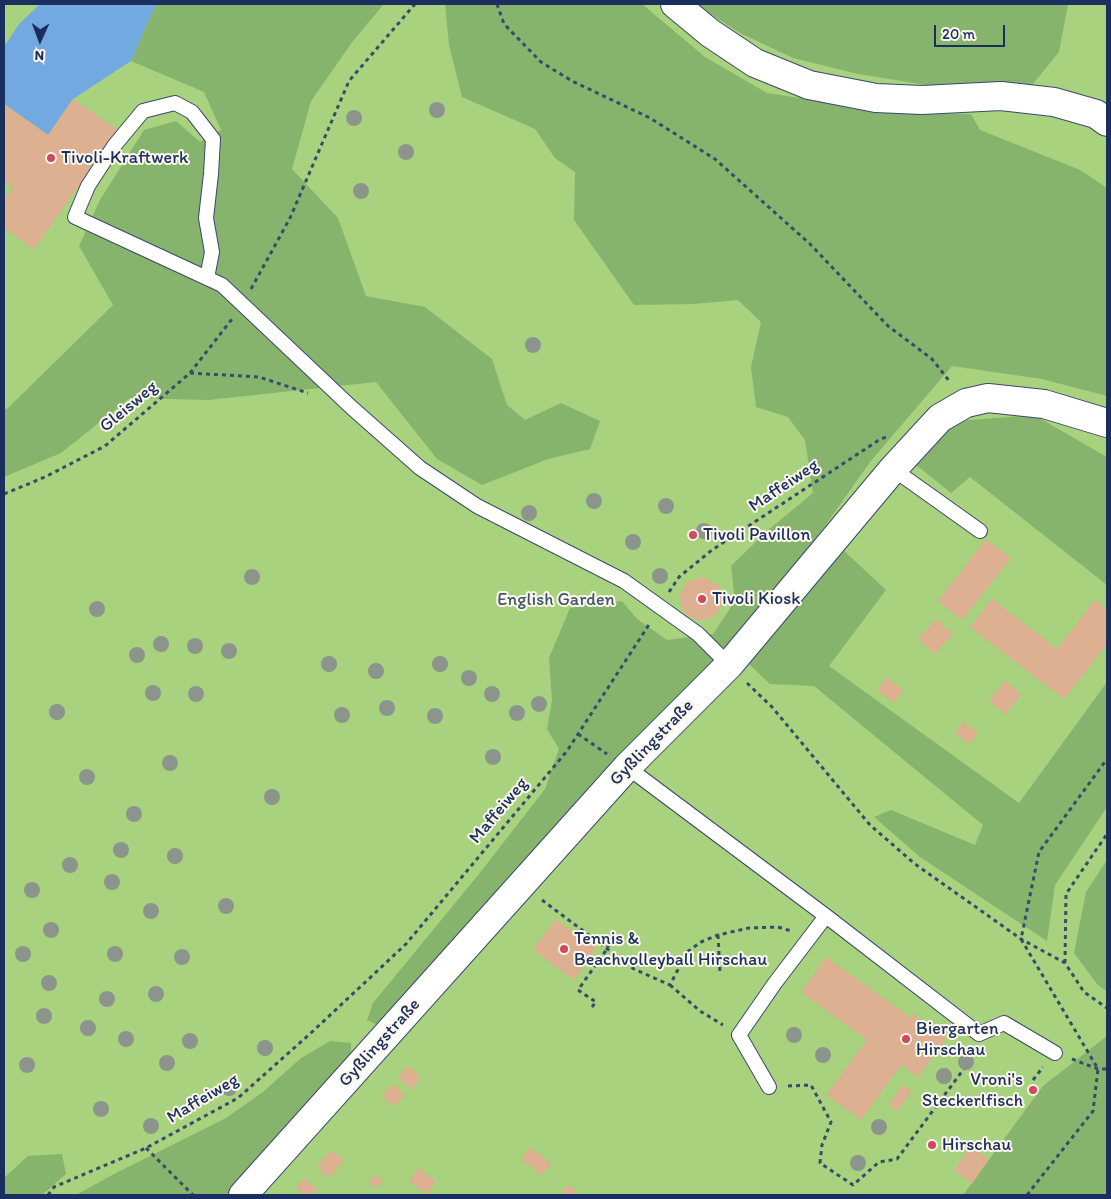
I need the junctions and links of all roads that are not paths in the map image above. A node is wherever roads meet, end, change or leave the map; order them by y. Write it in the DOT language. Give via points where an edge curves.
graph roads {
  1 [pos="675,4"];
  2 [pos="1107,122"];
  3 [pos="206,278"];
  4 [pos="1107,423"];
  5 [pos="893,469"];
  6 [pos="980,531"];
  7 [pos="729,665"];
  8 [pos="627,767"];
  9 [pos="826,916"];
  10 [pos="1055,1053"];
  11 [pos="769,1087"];
  12 [pos="243,1195"];
  1 -- 2 [label="main road" via="710,33 755,63 809,85 876,98 922,100 1001,96 1054,102 1096,114"];
  3 -- 3 [label="lane" via="212,252 206,218 213,139 192,112 175,103 143,111 114,146 88,186 75,217"];
  3 -- 7 [label="lane" via="222,286 243,304 420,468 477,506 624,581 698,634"];
  4 -- 5 [label="main road, Gyßlingstraße" via="1044,404 988,398 966,403 940,418"];
  5 -- 6 [label="lane"];
  5 -- 7 [label="main road, Gyßlingstraße"];
  7 -- 8 [label="main road, Gyßlingstraße"];
  8 -- 9 [label="lane"];
  8 -- 12 [label="main road, Gyßlingstraße"];
  9 -- 10 [label="lane" via="979,1034 1004,1022"];
  9 -- 11 [label="lane" via="739,1035"];
}
